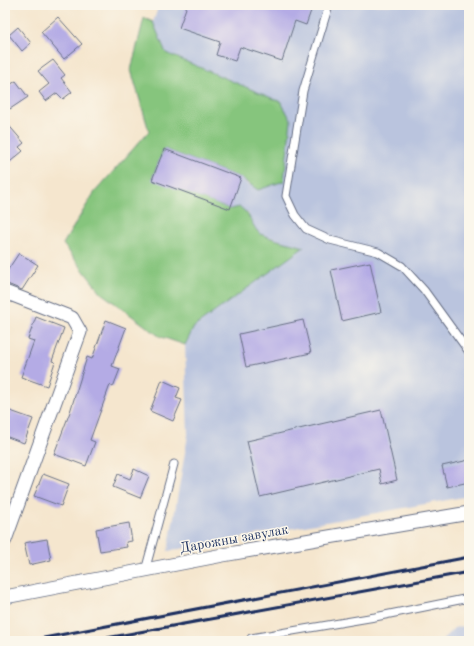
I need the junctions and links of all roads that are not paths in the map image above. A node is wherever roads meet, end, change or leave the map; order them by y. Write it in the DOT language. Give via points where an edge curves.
graph roads {
  1 [pos="329,5"];
  2 [pos="5,292"];
  3 [pos="469,352"];
  4 [pos="174,464"];
  5 [pos="469,514"];
  6 [pos="5,540"];
  7 [pos="145,571"];
  8 [pos="5,597"];
  9 [pos="469,598"];
  10 [pos="251,638"];
  1 -- 3 [label="lane" via="303,91 286,196 295,215 306,229 330,240 378,252 402,266 424,290"];
  2 -- 6 [label="street" via="72,318 80,332"];
  4 -- 7 [label="lane"];
  5 -- 7 [label="street, Дарожны завулак" via="223,555"];
  7 -- 8 [label="street, Дарожны завулак"];
  9 -- 10 [label="lane"];
}
